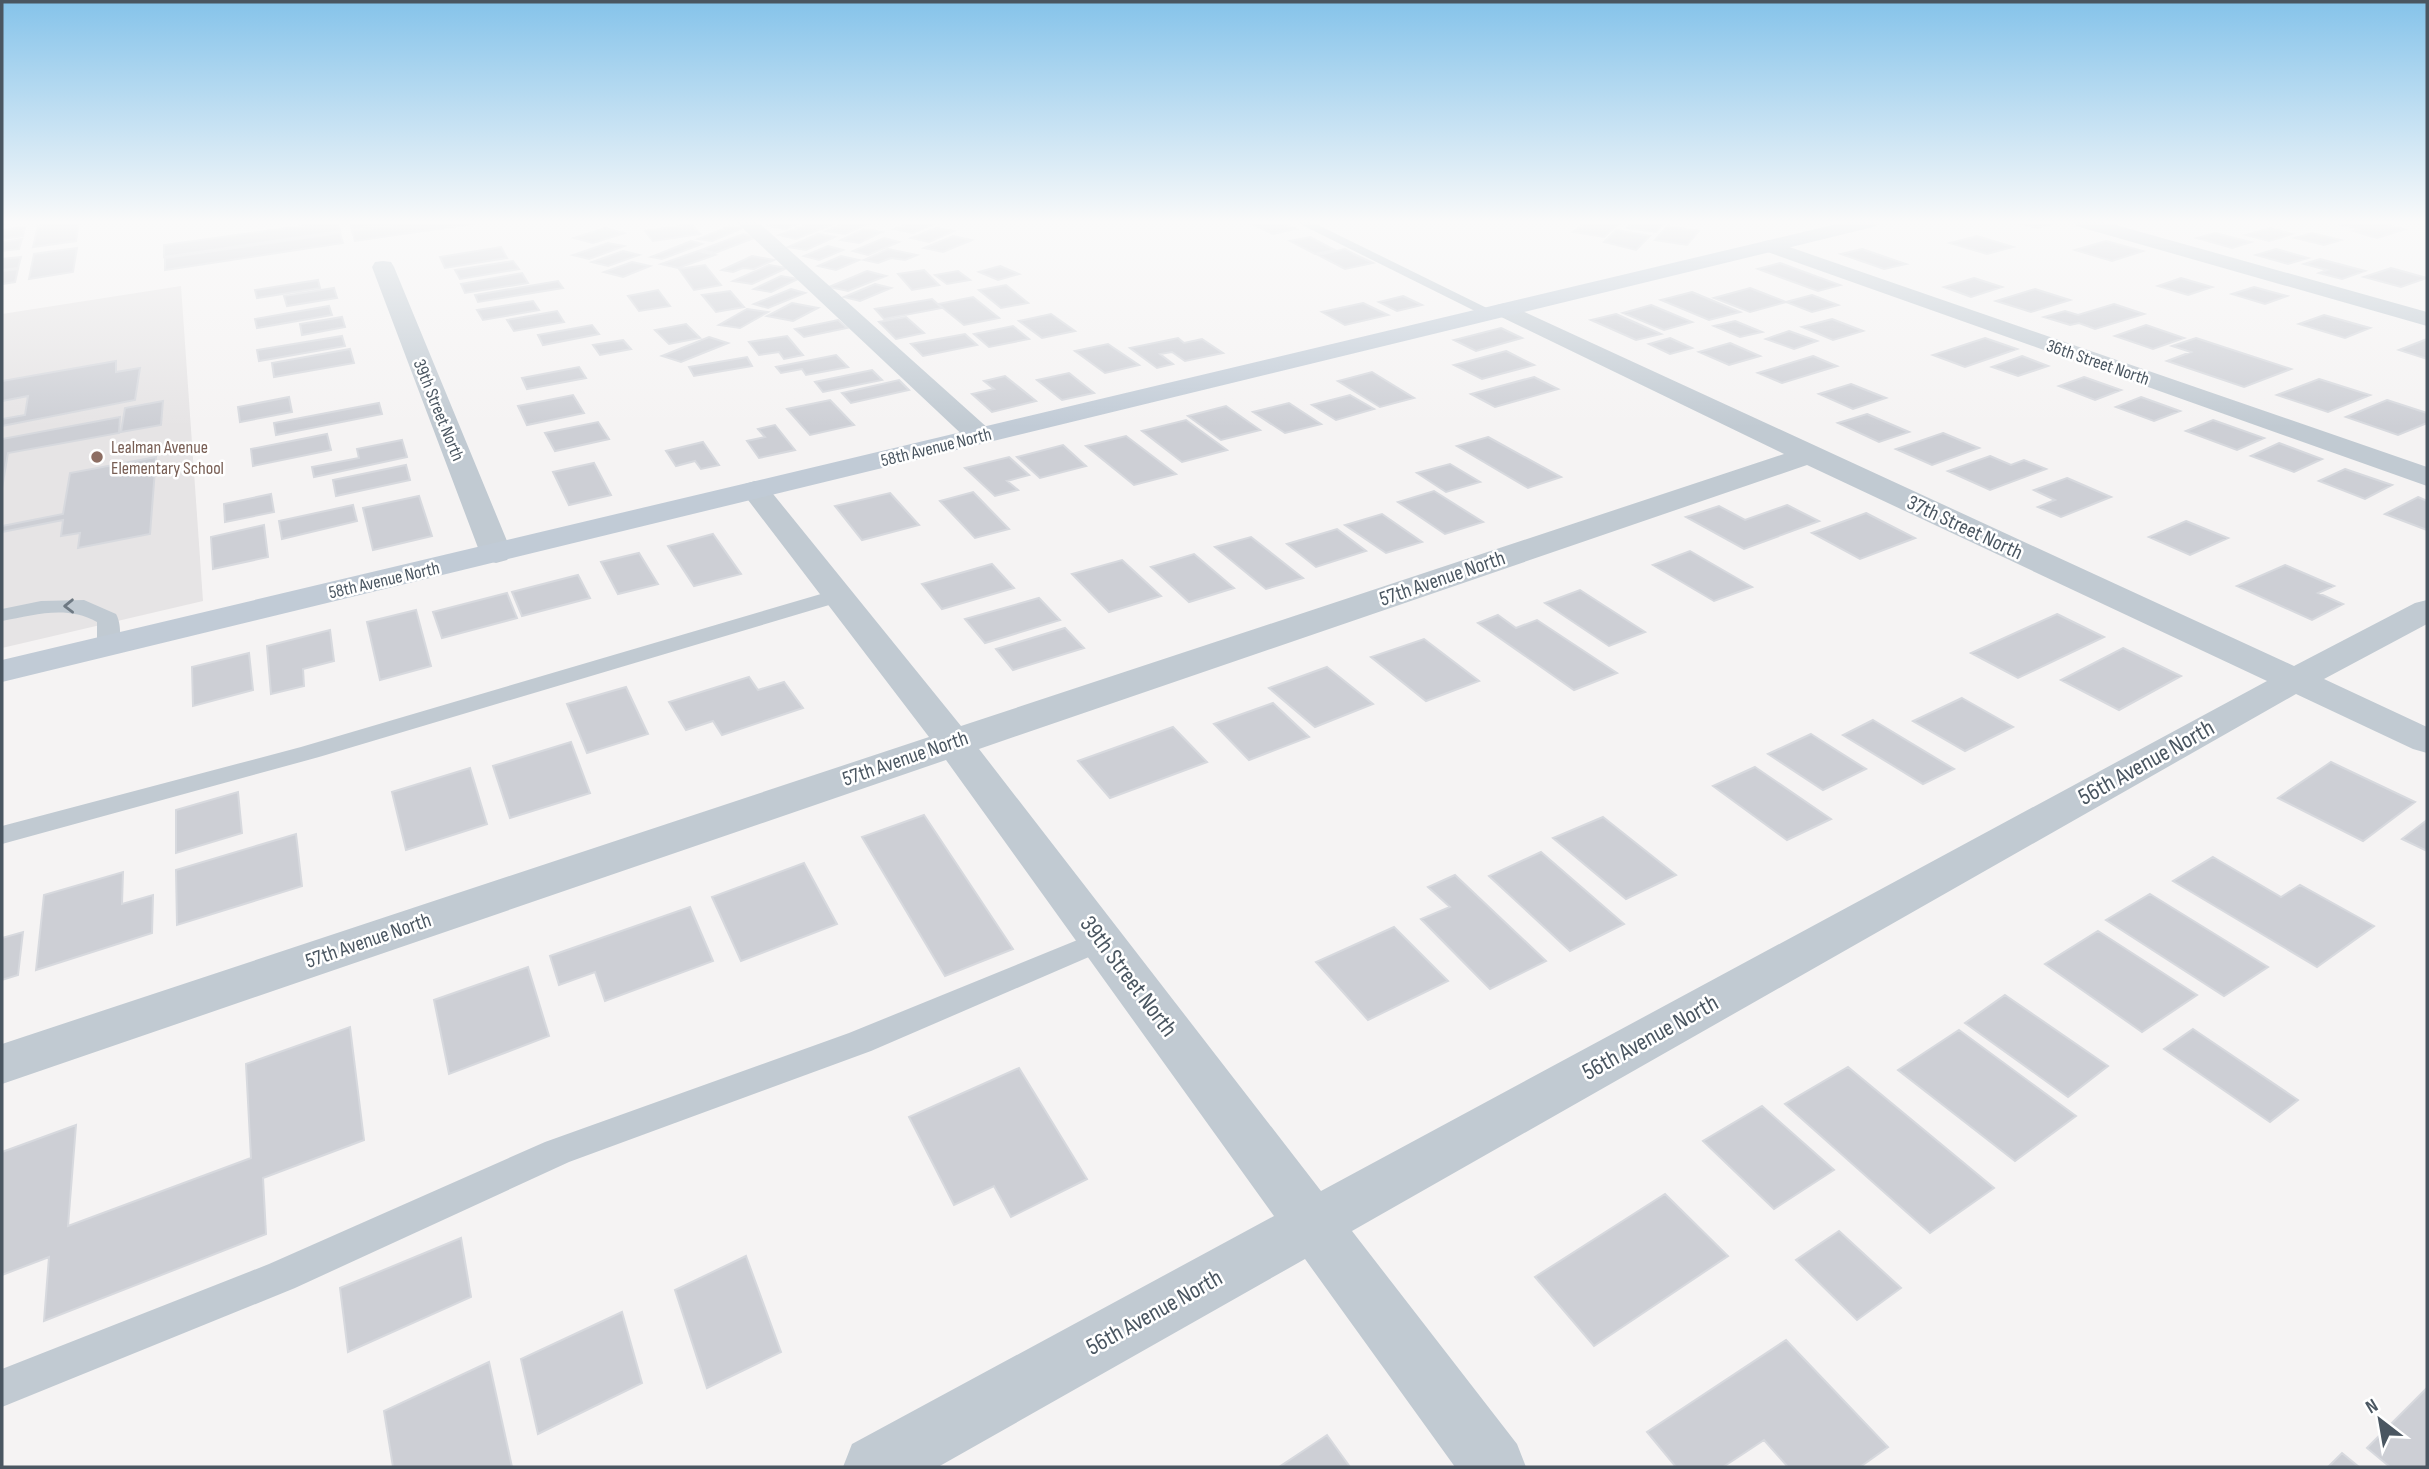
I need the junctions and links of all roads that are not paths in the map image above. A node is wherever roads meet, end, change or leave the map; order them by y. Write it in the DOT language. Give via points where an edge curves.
graph roads {
  1 [pos="392,291"];
  2 [pos="821,291"];
  3 [pos="1451,291"];
  4 [pos="1586,291"];
  5 [pos="1896,291"];
  6 [pos="2326,291"];
  7 [pos="1498,312"];
  8 [pos="2427,319"];
  9 [pos="979,436"];
  10 [pos="1809,455"];
  11 [pos="2427,477"];
  12 [pos="755,490"];
  13 [pos="496,553"];
  14 [pos="838,595"];
  15 [pos="2427,610"];
  16 [pos="2,615"];
  17 [pos="108,645"];
  18 [pos="2,671"];
  19 [pos="2295,680"];
  20 [pos="2427,741"];
  21 [pos="953,742"];
  22 [pos="2,835"];
  23 [pos="1101,940"];
  24 [pos="2,1064"];
  25 [pos="1313,1223"];
  26 [pos="2,1388"];
  27 [pos="875,1467"];
  28 [pos="1494,1467"];
  1 -- 13 [label="street, 39th Street North"];
  2 -- 9 [label="street"];
  3 -- 7 [label="lane"];
  4 -- 7 [label="street, 58th Avenue North"];
  5 -- 11 [label="street, 36th Street North"];
  6 -- 8 [label="street"];
  7 -- 9 [label="street, 58th Avenue North"];
  7 -- 10 [label="street, 37th Street North"];
  9 -- 12 [label="street, 58th Avenue North"];
  10 -- 19 [label="street, 37th Street North"];
  10 -- 21 [label="street, 57th Avenue North"];
  12 -- 13 [label="street, 58th Avenue North"];
  12 -- 14 [label="street, 39th Street North"];
  13 -- 17 [label="street, 58th Avenue North"];
  14 -- 21 [label="street, 39th Street North"];
  14 -- 22 [label="lane" via="310,752"];
  15 -- 19 [label="street, 56th Avenue North"];
  17 -- 16 [label="lane, one-way" via="108,619 83,606 41,607"];
  17 -- 18 [label="street, 58th Avenue North"];
  19 -- 20 [label="street, 37th Street North"];
  19 -- 25 [label="street, 56th Avenue North"];
  21 -- 23 [label="street, 39th Street North"];
  21 -- 24 [label="street, 57th Avenue North"];
  23 -- 25 [label="street, 39th Street North"];
  23 -- 26 [label="lane" via="860,1042 557,1152 282,1276"];
  25 -- 27 [label="street, 56th Avenue North"];
  25 -- 28 [label="street, 39th Street North"];
}
